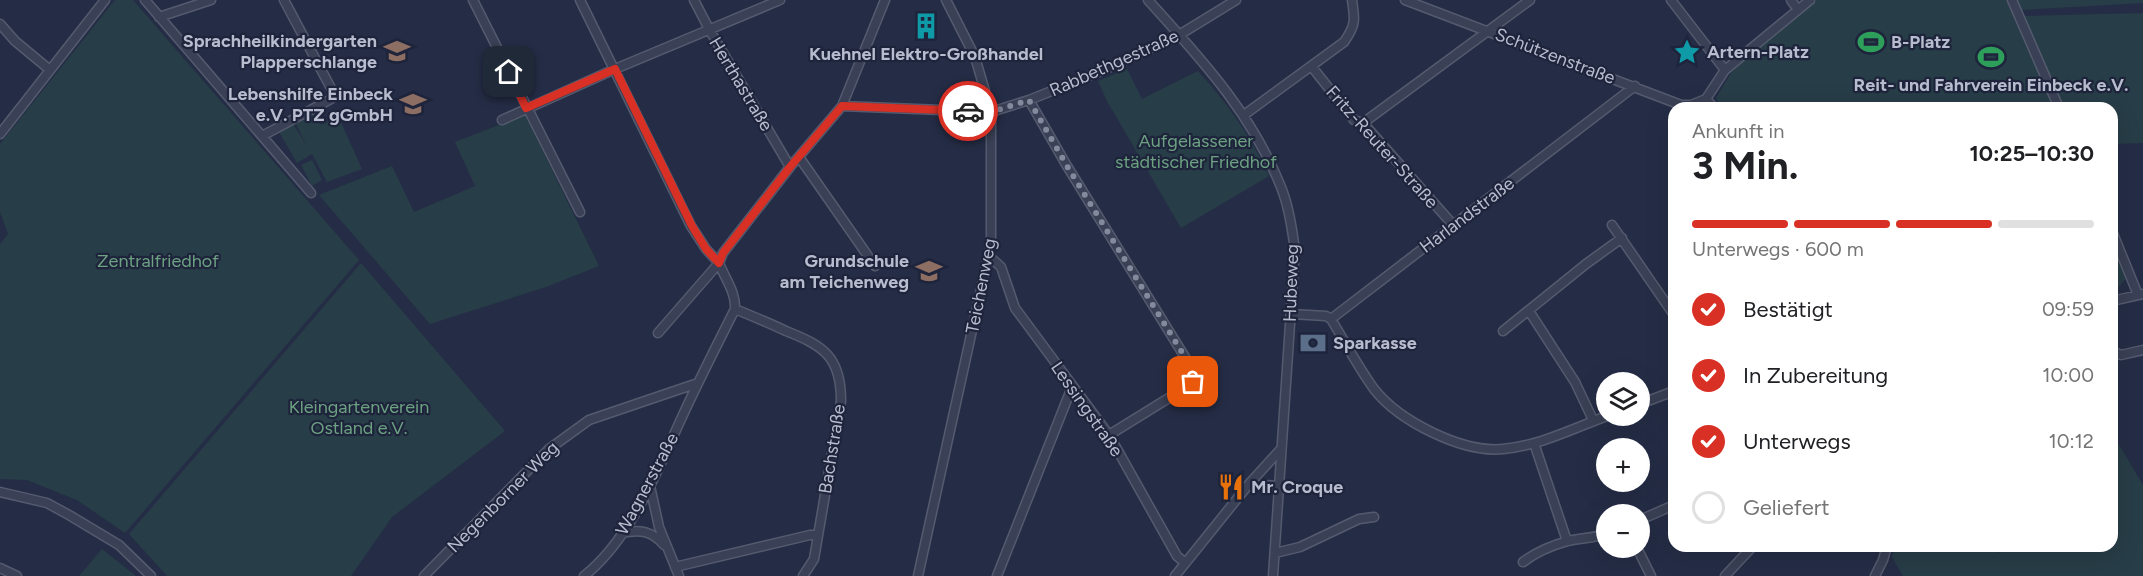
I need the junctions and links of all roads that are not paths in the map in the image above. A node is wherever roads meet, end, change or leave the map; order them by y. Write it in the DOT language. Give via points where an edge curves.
graph roads {
  1 [pos="105,0"];
  2 [pos="145,0"];
  3 [pos="211,0"];
  4 [pos="284,0"];
  5 [pos="473,0"];
  6 [pos="580,0"];
  7 [pos="694,0"];
  8 [pos="780,0"];
  9 [pos="885,0"];
  10 [pos="946,0"];
  11 [pos="1148,0"];
  12 [pos="1236,0"];
  13 [pos="1352,0"];
  14 [pos="1405,0"];
  15 [pos="1530,0"];
  16 [pos="1671,0"];
  17 [pos="1791,0"];
  18 [pos="1810,0"];
  19 [pos="2012,0"];
  20 [pos="1798,10"];
  21 [pos="159,17"];
  22 [pos="0,24"];
  23 [pos="709,29"];
  24 [pos="1488,31"];
  25 [pos="1179,35"];
  26 [pos="1312,67"];
  27 [pos="615,69"];
  28 [pos="50,70"];
  29 [pos="1725,70"];
  30 [pos="1635,86"];
  31 [pos="1708,96"];
  32 [pos="1029,100"];
  33 [pos="1674,102"];
  34 [pos="1697,102"];
  35 [pos="1711,102"];
  36 [pos="2056,102"];
  37 [pos="842,106"];
  38 [pos="526,108"];
  39 [pos="991,112"];
  40 [pos="1244,115"];
  41 [pos="502,120"];
  42 [pos="1363,123"];
  43 [pos="0,134"];
  44 [pos="262,136"];
  45 [pos="799,157"];
  46 [pos="790,167"];
  47 [pos="310,193"];
  48 [pos="580,213"];
  49 [pos="1612,225"];
  50 [pos="1454,226"];
  51 [pos="1622,238"];
  52 [pos="2118,244"];
  53 [pos="990,257"];
  54 [pos="719,263"];
  55 [pos="875,266"];
  56 [pos="2141,294"];
  57 [pos="2118,300"];
  58 [pos="1668,306"];
  59 [pos="735,309"];
  60 [pos="1529,311"];
  61 [pos="1291,314"];
  62 [pos="1330,319"];
  63 [pos="1503,331"];
  64 [pos="658,333"];
  65 [pos="2143,350"];
  66 [pos="2118,354"];
  67 [pos="698,383"];
  68 [pos="1072,387"];
  69 [pos="1668,393"];
  70 [pos="1650,400"];
  71 [pos="1596,419"];
  72 [pos="1593,420"];
  73 [pos="1109,435"];
  74 [pos="1534,443"];
  75 [pos="1281,450"];
  76 [pos="1248,484"];
  77 [pos="650,486"];
  78 [pos="1275,486"];
  79 [pos="0,492"];
  80 [pos="1668,508"];
  81 [pos="1650,516"];
  82 [pos="1374,517"];
  83 [pos="622,533"];
  84 [pos="817,536"];
  85 [pos="1596,537"];
  86 [pos="1567,541"];
  87 [pos="668,549"];
  88 [pos="1747,552"];
  89 [pos="1885,552"];
  90 [pos="1275,553"];
  91 [pos="1642,558"];
  92 [pos="1523,562"];
  93 [pos="1185,563"];
  94 [pos="675,567"];
  95 [pos="0,568"];
  96 [pos="1177,575"];
  97 [pos="17,576"];
  98 [pos="151,576"];
  99 [pos="424,576"];
  100 [pos="584,576"];
  101 [pos="679,576"];
  102 [pos="803,576"];
  103 [pos="918,576"];
  104 [pos="997,576"];
  105 [pos="1273,576"];
  106 [pos="1651,576"];
  107 [pos="1725,576"];
  108 [pos="1875,576"];
  1 -- 28 [label="street"];
  2 -- 21 [label="street"];
  3 -- 21 [label="street"];
  4 -- 44 [label="street" via="333,96"];
  5 -- 38 [label="street"];
  6 -- 27 [label="street"];
  7 -- 23 [label="street, Herthastraße"];
  8 -- 23 [label="street"];
  9 -- 37 [label="street"];
  10 -- 39 [label="street, Teichenweg" via="975,57"];
  11 -- 25 [label="street, Hubeweg"];
  12 -- 25 [label="street, Rabbethgestraße"];
  13 -- 26 [label="street" via="1353,30"];
  14 -- 24 [label="street, Schützenstraße"];
  15 -- 24 [label="street"];
  16 -- 29 [label="street"];
  17 -- 20 [label="street"];
  18 -- 20 [label="street"];
  19 -- 36 [label="street"];
  20 -- 29 [label="street"];
  21 -- 44 [label="street"];
  22 -- 28 [label="street"];
  23 -- 27 [label="street"];
  23 -- 46 [label="street, Herthastraße"];
  24 -- 30 [label="street, Schützenstraße"];
  24 -- 42 [label="street"];
  25 -- 32 [label="street, Rabbethgestraße"];
  25 -- 40 [label="street, Hubeweg"];
  26 -- 40 [label="street"];
  26 -- 42 [label="street, Fritz-Reuter-Straße" via="1354,120"];
  27 -- 38 [label="street"];
  27 -- 54 [label="street" via="692,226"];
  28 -- 43 [label="street"];
  29 -- 31 [label="street"];
  30 -- 33 [label="street, Schützenstraße"];
  30 -- 50 [label="street, Harlandstraße"];
  31 -- 34 [label="street, Schützenstraße"];
  31 -- 35 [label="street"];
  32 -- 39 [label="street, Rabbethgestraße"];
  32 -- 73 [label="street" via="1196,375 1193,382"];
  37 -- 39 [label="street, Rabbethgestraße"];
  37 -- 45 [label="street"];
  38 -- 41 [label="street"];
  38 -- 48 [label="street"];
  39 -- 53 [label="street, Teichenweg"];
  40 -- 61 [label="street, Hubeweg" via="1282,188 1290,219 1295,250"];
  42 -- 50 [label="street, Fritz-Reuter-Straße"];
  44 -- 47 [label="street"];
  45 -- 46 [label="street"];
  45 -- 55 [label="street"];
  46 -- 54 [label="street"];
  49 -- 51 [label="street"];
  50 -- 62 [label="street, Harlandstraße"];
  51 -- 58 [label="street"];
  51 -- 60 [label="street"];
  52 -- 56 [label="street"];
  53 -- 68 [label="street, Lessingstraße" via="1001,267 1015,309"];
  53 -- 103 [label="street, Teichenweg"];
  54 -- 59 [label="street" via="733,292"];
  54 -- 64 [label="street"];
  56 -- 57 [label="street"];
  59 -- 67 [label="street"];
  59 -- 84 [label="street, Bachstraße" via="813,342 836,367 841,401"];
  60 -- 63 [label="street"];
  60 -- 72 [label="street" via="1562,358"];
  61 -- 62 [label="street"];
  61 -- 75 [label="street, Hubeweg"];
  62 -- 74 [label="street" via="1375,389 1393,408 1429,430 1451,442 1483,448"];
  65 -- 66 [label="street"];
  67 -- 77 [label="street, Wagnerstraße"];
  67 -- 99 [label="street, Negenborner Weg" via="589,420 570,432"];
  68 -- 73 [label="street, Lessingstraße"];
  68 -- 104 [label="street"];
  69 -- 70 [label="street"];
  71 -- 72 [label="street"];
  72 -- 74 [label="street"];
  73 -- 93 [label="street, Lessingstraße" via="1177,556"];
  74 -- 86 [label="street"];
  75 -- 76 [label="street"];
  75 -- 78 [label="street, Hubeweg"];
  76 -- 78 [label="street"];
  76 -- 93 [label="street"];
  77 -- 83 [label="street, Wagnerstraße"];
  77 -- 87 [label="street"];
  78 -- 90 [label="street, Hubeweg"];
  79 -- 98 [label="street" via="47,503 69,514 119,545"];
  80 -- 81 [label="street"];
  82 -- 90 [label="street" via="1359,519 1299,547"];
  83 -- 87 [label="street" via="648,532"];
  83 -- 100 [label="street, Wagnerstraße"];
  84 -- 94 [label="street"];
  84 -- 102 [label="street, Bachstraße" via="814,559"];
  85 -- 86 [label="street"];
  86 -- 92 [label="street"];
  87 -- 94 [label="street"];
  88 -- 107 [label="street"];
  89 -- 108 [label="street"];
  90 -- 105 [label="street, Hubeweg"];
  91 -- 106 [label="street"];
  93 -- 96 [label="street"];
  94 -- 101 [label="street"];
  95 -- 97 [label="street"];
}
